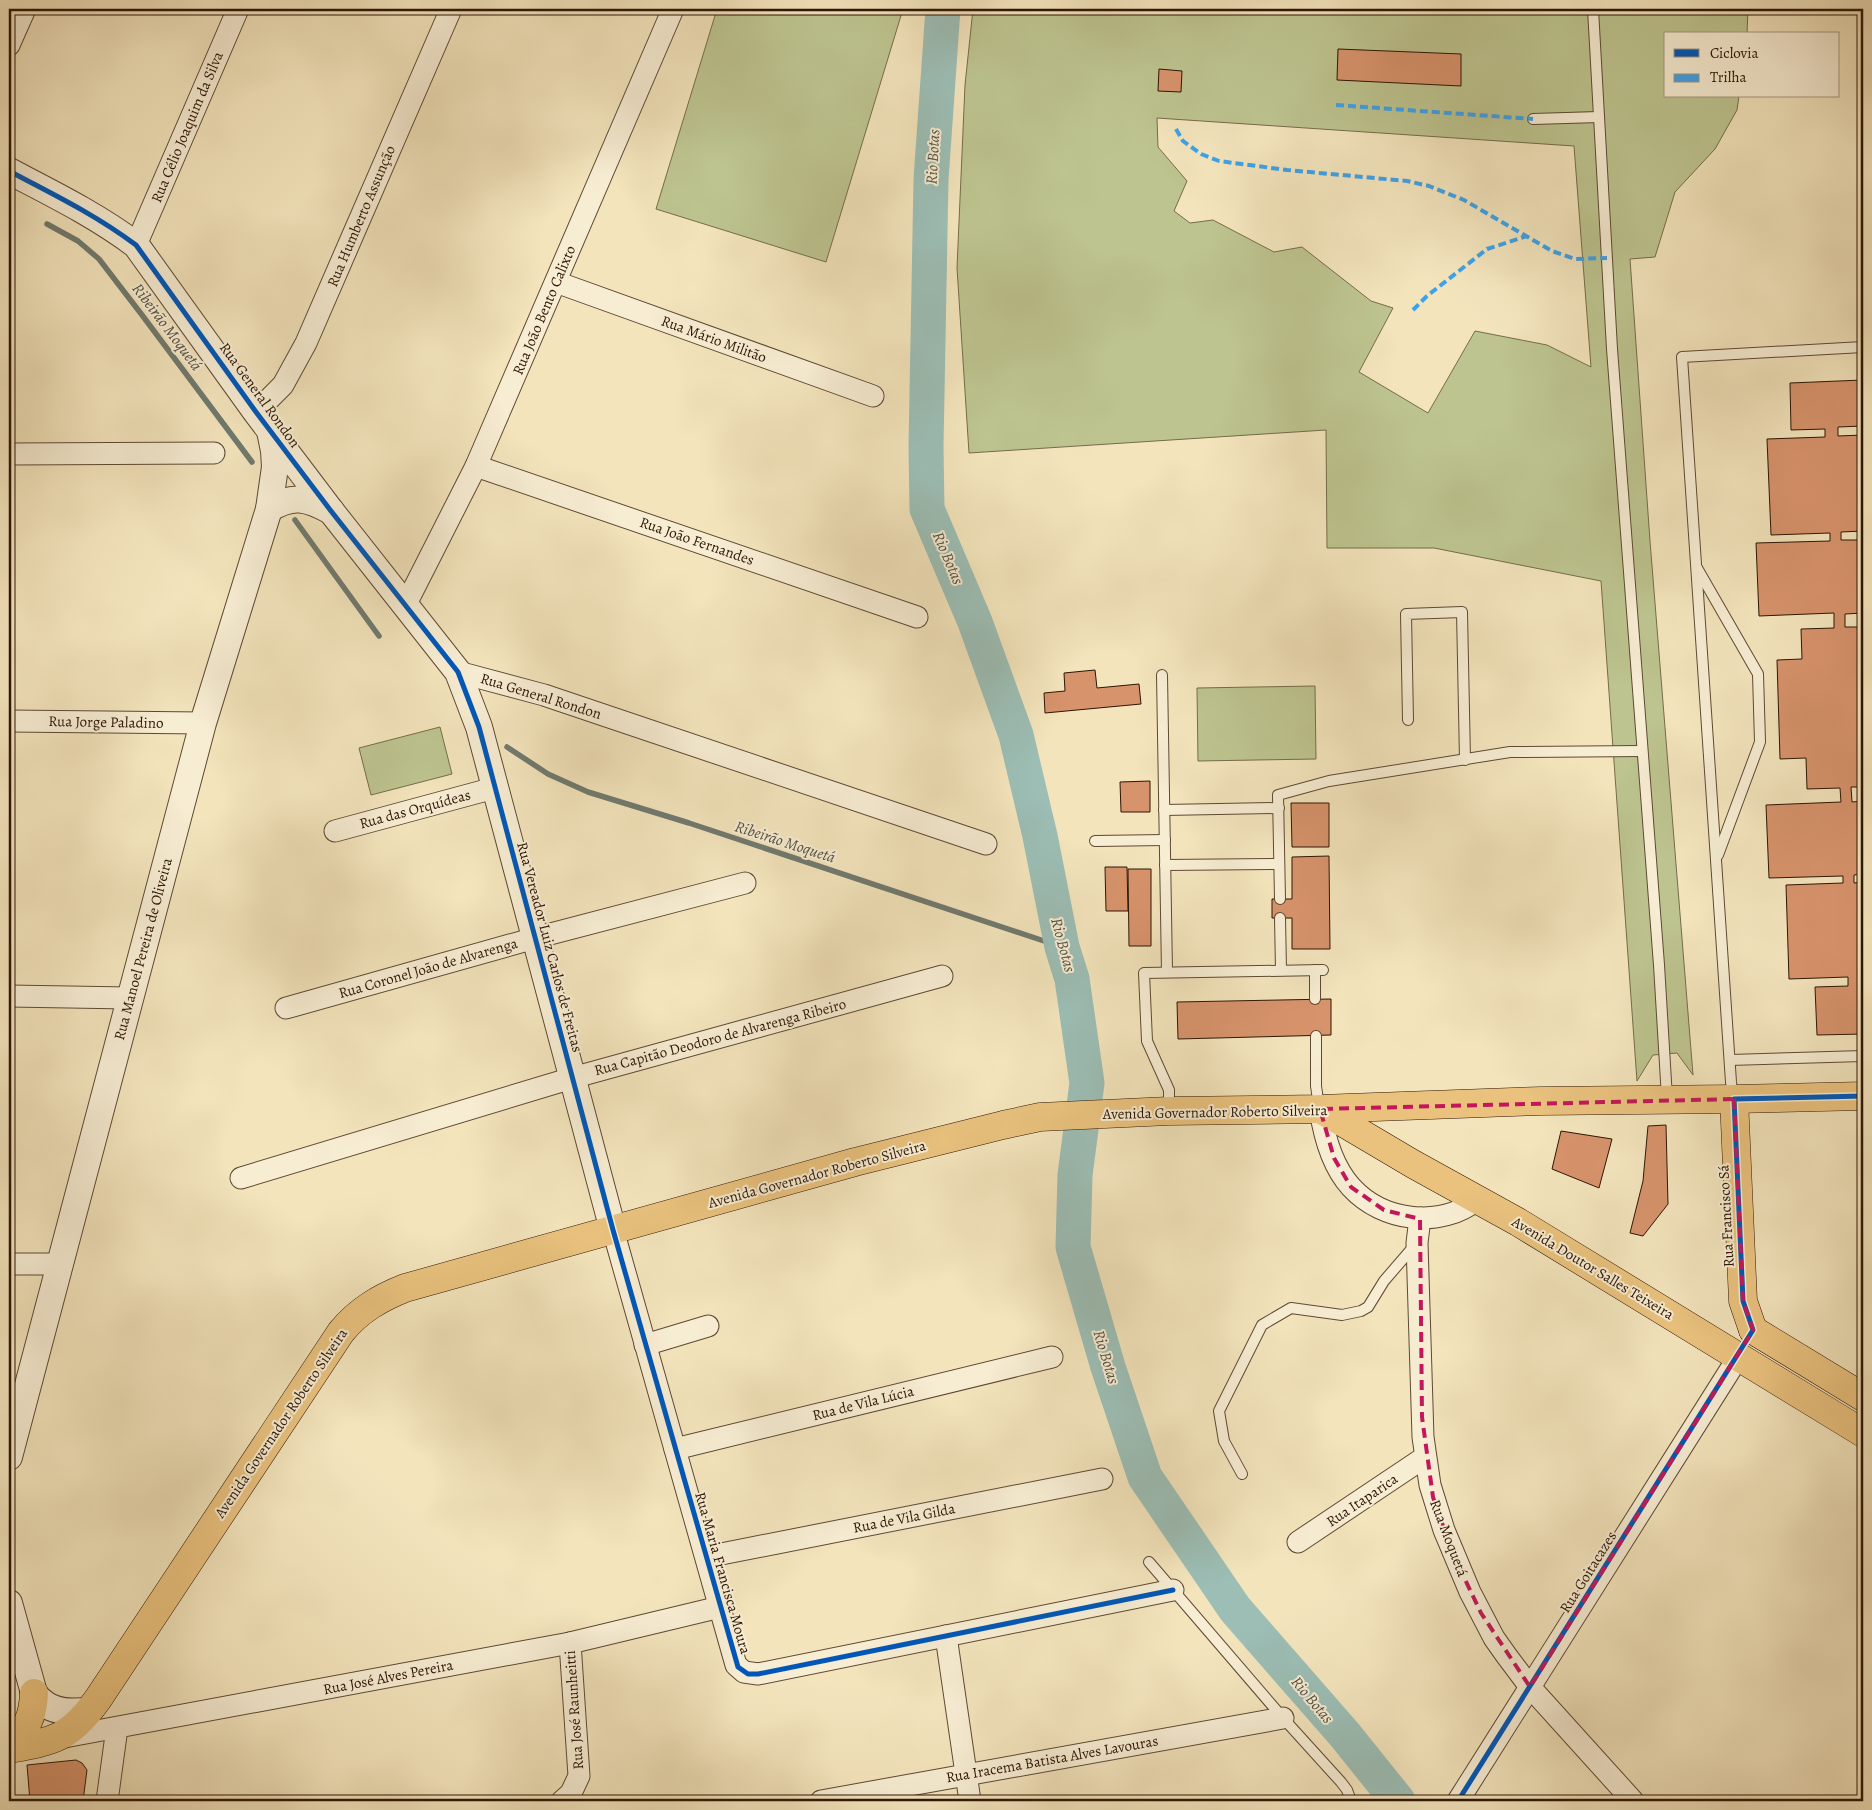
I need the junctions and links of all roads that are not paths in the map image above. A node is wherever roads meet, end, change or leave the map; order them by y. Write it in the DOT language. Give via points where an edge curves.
graph roads {
  1 [pos="25,9"];
  2 [pos="238,9"];
  3 [pos="450,9"];
  4 [pos="673,9"];
  5 [pos="1593,9"];
  6 [pos="9,45"];
  7 [pos="1599,117"];
  8 [pos="1533,119"];
  9 [pos="9,171"];
  10 [pos="136,245"];
  11 [pos="556,282"];
  12 [pos="1863,347"];
  13 [pos="872,396"];
  14 [pos="263,422"];
  15 [pos="214,453"];
  16 [pos="9,454"];
  17 [pos="476,466"];
  18 [pos="269,509"];
  19 [pos="330,511"];
  20 [pos="1695,565"];
  21 [pos="405,606"];
  22 [pos="917,617"];
  23 [pos="458,672"];
  24 [pos="1162,676"];
  25 [pos="1408,720"];
  26 [pos="9,721"];
  27 [pos="203,723"];
  28 [pos="1642,751"];
  29 [pos="1465,760"];
  30 [pos="494,788"];
  31 [pos="1278,808"];
  32 [pos="1164,810"];
  33 [pos="335,831"];
  34 [pos="1165,840"];
  35 [pos="1095,841"];
  36 [pos="986,844"];
  37 [pos="1716,859"];
  38 [pos="1279,864"];
  39 [pos="1165,865"];
  40 [pos="745,883"];
  41 [pos="1280,899"];
  42 [pos="1280,918"];
  43 [pos="535,938"];
  44 [pos="1281,970"];
  45 [pos="1167,972"];
  46 [pos="942,976"];
  47 [pos="9,996"];
  48 [pos="130,998"];
  49 [pos="1315,1000"];
  50 [pos="286,1008"];
  51 [pos="1316,1036"];
  52 [pos="1863,1056"];
  53 [pos="1730,1060"];
  54 [pos="572,1078"];
  55 [pos="1863,1096"];
  56 [pos="1734,1099"];
  57 [pos="1667,1100"];
  58 [pos="1411,1105"];
  59 [pos="1320,1109"];
  60 [pos="1169,1111"];
  61 [pos="1390,1150"];
  62 [pos="241,1178"];
  63 [pos="1478,1199"];
  64 [pos="1420,1218"];
  65 [pos="613,1230"];
  66 [pos="1417,1242"];
  67 [pos="9,1264"];
  68 [pos="59,1264"];
  69 [pos="708,1326"];
  70 [pos="1753,1330"];
  71 [pos="646,1345"];
  72 [pos="1739,1356"];
  73 [pos="1052,1358"];
  74 [pos="1863,1398"];
  75 [pos="1863,1433"];
  76 [pos="675,1449"];
  77 [pos="9,1457"];
  78 [pos="1425,1457"];
  79 [pos="1242,1474"];
  80 [pos="1102,1479"];
  81 [pos="1298,1542"];
  82 [pos="706,1557"];
  83 [pos="1149,1562"];
  84 [pos="1173,1590"];
  85 [pos="9,1603"];
  86 [pos="720,1607"];
  87 [pos="946,1636"];
  88 [pos="570,1643"];
  89 [pos="1530,1687"];
  90 [pos="34,1693"];
  91 [pos="90,1710"];
  92 [pos="1283,1718"];
  93 [pos="117,1728"];
  94 [pos="54,1739"];
  95 [pos="9,1742"];
  96 [pos="9,1749"];
  97 [pos="966,1774"];
  98 [pos="107,1801"];
  99 [pos="562,1801"];
  100 [pos="821,1801"];
  101 [pos="970,1801"];
  102 [pos="1351,1801"];
  103 [pos="1458,1801"];
  104 [pos="1633,1801"];
  1 -- 6 [label="street"];
  2 -- 10 [label="street, Rua Célio Joaquim da Silva"];
  3 -- 14 [label="street, Rua Humberto Assunção" via="306,343"];
  4 -- 11 [label="street, Rua João Bento Calixto"];
  5 -- 7 [label="lane"];
  7 -- 8 [label="lane"];
  7 -- 28 [label="lane" via="1612,358"];
  9 -- 10 [label="street, Rua General Rondon" via="82,209"];
  10 -- 14 [label="street, Rua General Rondon"];
  11 -- 13 [label="street, Rua Mário Militão"];
  11 -- 17 [label="street, Rua João Bento Calixto"];
  12 -- 20 [label="lane" via="1682,357"];
  14 -- 18 [label="street, Rua Manoel Pereira de Oliveira" via="274,451"];
  14 -- 19 [label="street, Rua General Rondon"];
  15 -- 16 [label="street"];
  17 -- 21 [label="street, Rua João Bento Calixto"];
  17 -- 22 [label="street, Rua João Fernandes"];
  18 -- 19 [label="street" via="285,501 300,499"];
  18 -- 27 [label="street, Rua Manoel Pereira de Oliveira"];
  19 -- 21 [label="street, Rua General Rondon"];
  20 -- 37 [label="lane"];
  20 -- 37 [label="lane" via="1758,674 1760,742"];
  21 -- 23 [label="street, Rua General Rondon"];
  23 -- 30 [label="street, Rua Vereador Luiz Carlos de Freitas" via="479,727"];
  23 -- 36 [label="street, Rua General Rondon" via="544,695"];
  24 -- 32 [label="lane"];
  25 -- 29 [label="lane" via="1406,614 1462,612"];
  26 -- 27 [label="street, Rua Jorge Paladino"];
  27 -- 48 [label="street, Rua Manoel Pereira de Oliveira"];
  28 -- 29 [label="lane" via="1510,752"];
  28 -- 57 [label="lane"];
  29 -- 31 [label="lane" via="1329,781 1278,795"];
  30 -- 33 [label="street, Rua das Orquídeas"];
  30 -- 43 [label="street, Rua Vereador Luiz Carlos de Freitas"];
  31 -- 32 [label="lane"];
  31 -- 38 [label="lane"];
  32 -- 34 [label="lane"];
  34 -- 35 [label="lane"];
  34 -- 39 [label="lane"];
  37 -- 53 [label="lane"];
  38 -- 39 [label="lane"];
  38 -- 41 [label="lane"];
  39 -- 45 [label="lane"];
  40 -- 43 [label="street, Rua Coronel João de Alvarenga"];
  42 -- 44 [label="lane"];
  43 -- 50 [label="street, Rua Coronel João de Alvarenga"];
  43 -- 54 [label="street, Rua Vereador Luiz Carlos de Freitas"];
  44 -- 45 [label="lane"];
  44 -- 49 [label="lane" via="1319,970"];
  45 -- 60 [label="lane" via="1144,973 1147,1041 1169,1090"];
  46 -- 54 [label="street, Rua Capitão Deodoro de Alvarenga Ribeiro"];
  47 -- 48 [label="street"];
  48 -- 68 [label="street, Rua Manoel Pereira de Oliveira"];
  51 -- 59 [label="lane" via="1316,1086"];
  52 -- 53 [label="lane"];
  53 -- 56 [label="lane"];
  54 -- 62 [label="street, Rua Capitão Deodoro de Alvarenga Ribeiro"];
  54 -- 65 [label="street, Rua Vereador Luiz Carlos de Freitas"];
  55 -- 56 [label="main road, Avenida Governador Roberto Silveira"];
  56 -- 57 [label="main road, Avenida Governador Roberto Silveira"];
  56 -- 70 [label="main road, Rua Francisco Sá" via="1743,1301"];
  57 -- 58 [label="main road, Avenida Governador Roberto Silveira"];
  58 -- 59 [label="main road, Avenida Governador Roberto Silveira"];
  58 -- 61 [label="main road" via="1394,1119 1390,1130"];
  59 -- 60 [label="main road, Avenida Governador Roberto Silveira"];
  59 -- 61 [label="main road, Avenida Doutor Salles Teixeira"];
  59 -- 64 [label="street" via="1328,1146 1351,1187 1384,1210"];
  60 -- 65 [label="main road, Avenida Governador Roberto Silveira" via="1040,1117 856,1162"];
  61 -- 63 [label="main road, Avenida Doutor Salles Teixeira"];
  63 -- 64 [label="street" via="1452,1213"];
  63 -- 72 [label="main road, Avenida Doutor Salles Teixeira"];
  64 -- 66 [label="street, Rua Moquetá"];
  65 -- 71 [label="street, Rua Maria Francisca Moura"];
  65 -- 91 [label="main road, Avenida Governador Roberto Silveira" via="405,1288 358,1313 341,1332"];
  66 -- 78 [label="street, Rua Moquetá"];
  66 -- 79 [label="lane" via="1384,1281 1368,1307 1361,1311 1342,1315 1290,1308 1262,1325 1219,1410 1224,1442"];
  67 -- 68 [label="street"];
  68 -- 77 [label="street, Rua Manoel Pereira de Oliveira"];
  69 -- 71 [label="street"];
  70 -- 72 [label="main road"];
  70 -- 74 [label="main road"];
  71 -- 76 [label="street, Rua Maria Francisca Moura"];
  72 -- 75 [label="main road, Avenida Doutor Salles Teixeira"];
  72 -- 89 [label="street, Rua Goitacazes"];
  73 -- 76 [label="street, Rua de Vila Lúcia"];
  76 -- 82 [label="street, Rua Maria Francisca Moura"];
  78 -- 81 [label="street, Rua Itaparica"];
  78 -- 89 [label="street, Rua Moquetá" via="1437,1513 1470,1592 1494,1638"];
  80 -- 82 [label="street, Rua de Vila Gilda"];
  82 -- 86 [label="street, Rua Maria Francisca Moura"];
  83 -- 84 [label="lane"];
  84 -- 87 [label="street, Rua Maria Francisca Moura"];
  84 -- 92 [label="lane"];
  85 -- 90 [label="street"];
  86 -- 87 [label="street, Rua Maria Francisca Moura" via="736,1665 748,1674"];
  86 -- 88 [label="street, Rua José Alves Pereira"];
  87 -- 97 [label="street"];
  88 -- 93 [label="street, Rua José Alves Pereira"];
  88 -- 99 [label="street, Rua José Raunheitti" via="578,1776 571,1793"];
  89 -- 103 [label="street, Rua Goitacazes"];
  89 -- 104 [label="street, Rua Moquetá"];
  90 -- 91 [label="street" via="42,1703 56,1710"];
  90 -- 95 [label="main road" via="32,1714 26,1728"];
  91 -- 93 [label="street" via="100,1720"];
  91 -- 94 [label="main road, Avenida Governador Roberto Silveira" via="79,1724"];
  92 -- 97 [label="street, Rua Iracema Batista Alves Lavouras"];
  92 -- 102 [label="lane" via="1341,1782"];
  93 -- 94 [label="street, Rua José Alves Pereira"];
  93 -- 98 [label="street"];
  94 -- 96 [label="main road, Avenida Governador Roberto Silveira"];
  97 -- 100 [label="street, Rua Iracema Batista Alves Lavouras"];
  97 -- 101 [label="street"];
}
